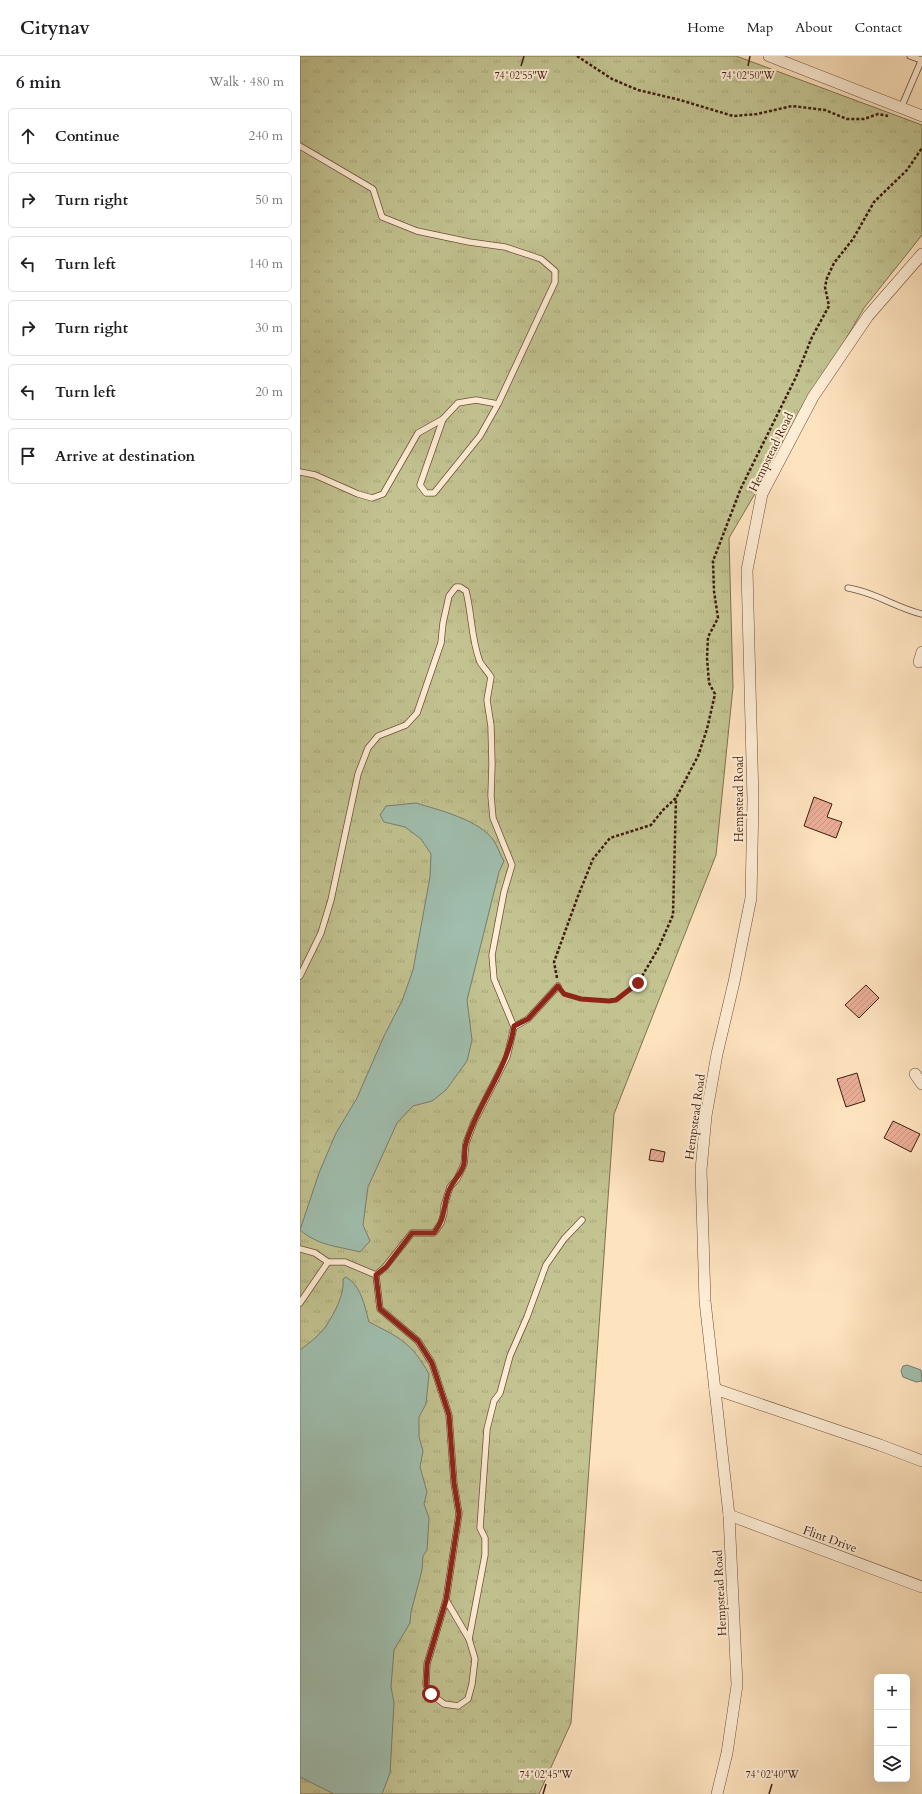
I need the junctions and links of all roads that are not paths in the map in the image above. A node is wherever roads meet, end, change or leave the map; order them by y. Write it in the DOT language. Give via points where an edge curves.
graph roads {
  1 [pos="910,56"];
  2 [pos="775,57"];
  3 [pos="922,60"];
  4 [pos="901,108"];
  5 [pos="922,116"];
  6 [pos="300,146"];
  7 [pos="922,254"];
  8 [pos="498,404"];
  9 [pos="443,419"];
  10 [pos="300,472"];
  11 [pos="848,588"];
  12 [pos="922,614"];
  13 [pos="300,976"];
  14 [pos="558,986"];
  15 [pos="514,1026"];
  16 [pos="915,1074"];
  17 [pos="922,1084"];
  18 [pos="582,1220"];
  19 [pos="300,1249"];
  20 [pos="328,1262"];
  21 [pos="376,1275"];
  22 [pos="300,1303"];
  23 [pos="715,1389"];
  24 [pos="922,1461"];
  25 [pos="730,1515"];
  26 [pos="922,1587"];
  27 [pos="446,1600"];
  28 [pos="469,1639"];
  29 [pos="717,1794"];
  1 -- 3 [label="lane"];
  2 -- 4 [label="street"];
  3 -- 4 [label="lane"];
  4 -- 5 [label="street"];
  6 -- 8 [label="lane" via="373,189 382,217 417,231 506,247 541,259 555,271 555,282"];
  7 -- 23 [label="street, Hempstead Road" via="868,316 813,397 762,494 747,570 753,800 750,898 706,1116 701,1170 705,1301"];
  8 -- 9 [label="lane" via="476,400 458,403"];
  8 -- 9 [label="lane" via="480,436 441,485 434,493 426,493 420,485"];
  9 -- 10 [label="lane" via="418,433 383,494 372,498 315,475"];
  11 -- 12 [label="lane" via="863,590 905,610"];
  13 -- 15 [label="lane" via="321,934 331,900 358,774 368,748 378,736 406,725 417,713 441,643 449,596 456,587 460,587 466,591 475,646 481,663 491,677 487,700 491,726 493,818 512,865 492,955 494,979"];
  14 -- 15 [label="lane" via="528,1019"];
  15 -- 21 [label="lane" via="507,1057 474,1122 466,1143 464,1164 457,1179 450,1186 442,1223 434,1233 412,1233 386,1267"];
  16 -- 17 [label="street"];
  18 -- 28 [label="lane" via="564,1239 546,1265 510,1356 500,1393 494,1401 488,1429 480,1528 485,1538 485,1555"];
  19 -- 20 [label="lane"];
  20 -- 21 [label="lane" via="345,1262"];
  20 -- 22 [label="lane"];
  21 -- 27 [label="lane" via="380,1309 418,1341 432,1363 449,1415 459,1514"];
  23 -- 24 [label="street"];
  23 -- 25 [label="street, Hempstead Road"];
  25 -- 26 [label="street, Flint Drive"];
  25 -- 29 [label="street, Hempstead Road" via="737,1685 727,1753"];
  27 -- 28 [label="lane"];
  27 -- 28 [label="lane" via="427,1664 426,1685 431,1694 444,1704 458,1706 468,1699 475,1659"];
}
